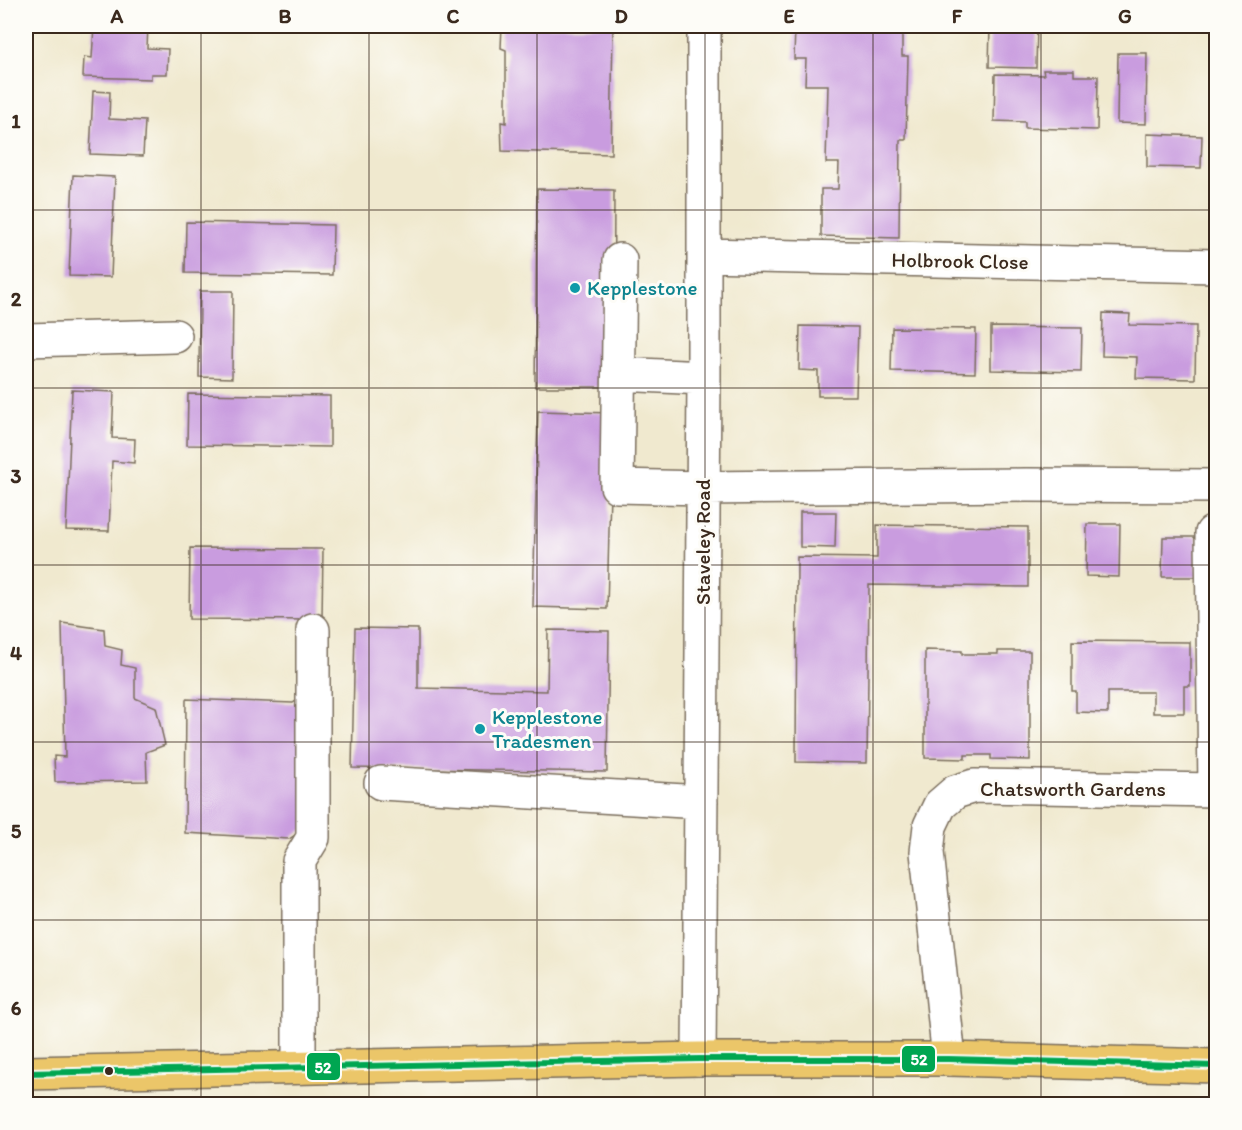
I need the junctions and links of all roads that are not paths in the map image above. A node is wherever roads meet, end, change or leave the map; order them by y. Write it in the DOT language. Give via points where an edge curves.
graph roads {
  1 [pos="704,26"];
  2 [pos="704,255"];
  3 [pos="620,260"];
  4 [pos="1216,266"];
  5 [pos="175,336"];
  6 [pos="26,340"];
  7 [pos="619,374"];
  8 [pos="704,378"];
  9 [pos="1216,486"];
  10 [pos="703,488"];
  11 [pos="1212,533"];
  12 [pos="313,630"];
  13 [pos="381,783"];
  14 [pos="1216,790"];
  15 [pos="701,802"];
  16 [pos="699,1059"];
  17 [pos="949,1059"];
  18 [pos="1216,1066"];
  19 [pos="299,1068"];
  20 [pos="26,1073"];
  1 -- 2 [label="street, Staveley Road"];
  2 -- 4 [label="street, Holbrook Close"];
  2 -- 8 [label="street, Staveley Road"];
  3 -- 7 [label="street"];
  5 -- 6 [label="street"];
  7 -- 8 [label="street"];
  7 -- 10 [label="street" via="617,486"];
  8 -- 10 [label="street, Staveley Road"];
  9 -- 10 [label="street"];
  10 -- 15 [label="street, Staveley Road"];
  11 -- 14 [label="street"];
  12 -- 19 [label="street" via="313,838 299,861"];
  13 -- 15 [label="street"];
  14 -- 17 [label="street, Chatsworth Gardens" via="974,786 955,792 940,805 930,826 927,852"];
  15 -- 16 [label="street, Staveley Road"];
  16 -- 17 [label="main road"];
  16 -- 19 [label="main road"];
  17 -- 18 [label="main road"];
  19 -- 20 [label="main road"];
}
